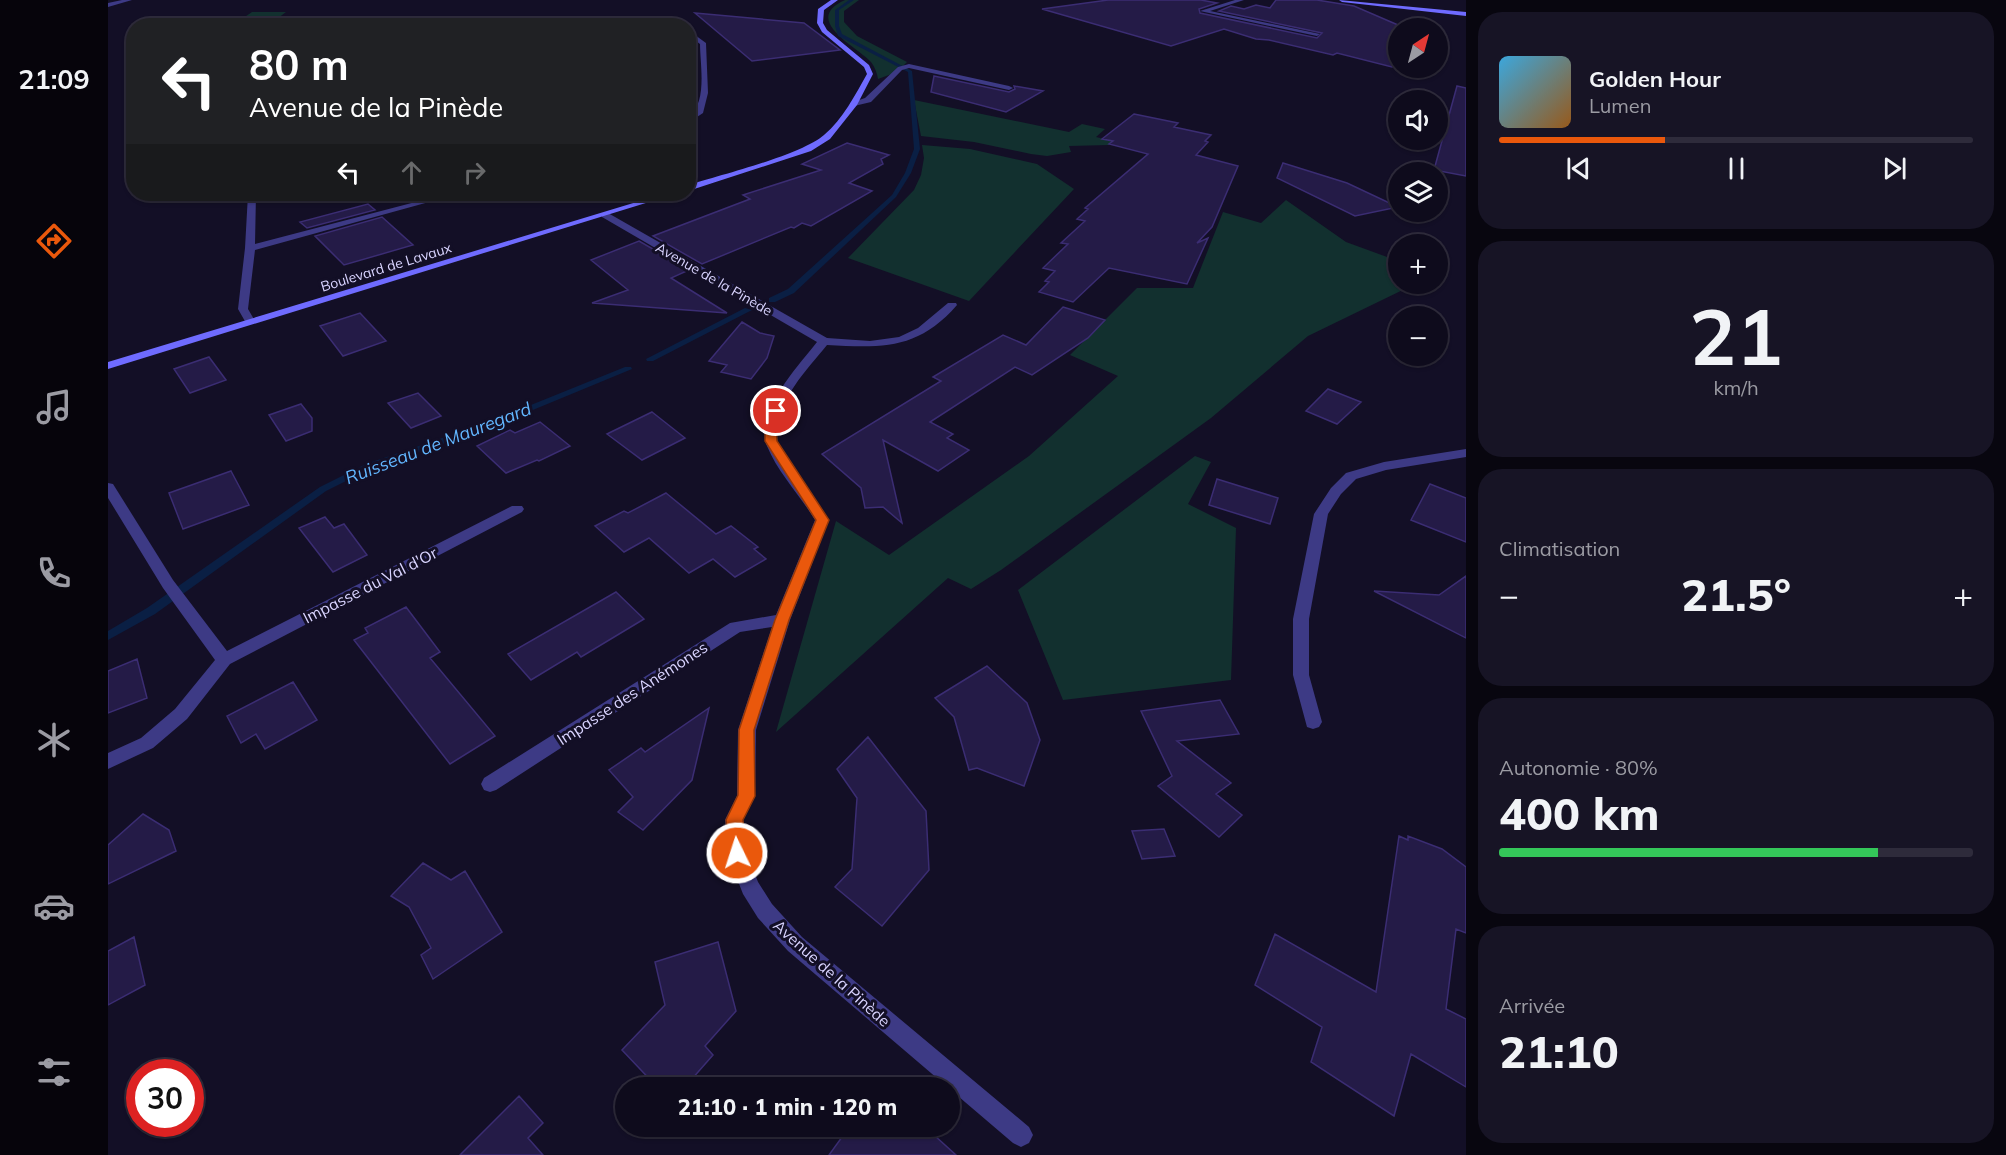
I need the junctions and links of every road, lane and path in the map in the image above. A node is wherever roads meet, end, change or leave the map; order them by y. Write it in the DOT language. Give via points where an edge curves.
graph roads {
  1 [pos="129,0"];
  2 [pos="835,0"];
  3 [pos="1216,0"];
  4 [pos="1241,0"];
  5 [pos="1342,0"];
  6 [pos="1230,3"];
  7 [pos="108,5"];
  8 [pos="1466,14"];
  9 [pos="1317,34"];
  10 [pos="696,38"];
  11 [pos="1009,88"];
  12 [pos="853,105"];
  13 [pos="696,115"];
  14 [pos="696,185"];
  15 [pos="252,201"];
  16 [pos="428,201"];
  17 [pos="649,201"];
  18 [pos="605,215"];
  19 [pos="250,249"];
  20 [pos="952,305"];
  21 [pos="249,321"];
  22 [pos="824,341"];
  23 [pos="108,366"];
  24 [pos="1466,453"];
  25 [pos="108,487"];
  26 [pos="517,509"];
  27 [pos="782,620"];
  28 [pos="224,660"];
  29 [pos="1313,722"];
  30 [pos="108,761"];
  31 [pos="490,784"];
  32 [pos="1022,1135"];
  1 -- 7 [label="street"];
  2 -- 12 [label="street" via="821,9 820,23 824,31 867,66 870,74"];
  3 -- 6 [label="street"];
  4 -- 6 [label="street"];
  5 -- 8 [label="street"];
  6 -- 9 [label="street" via="1203,11"];
  10 -- 13 [label="street" via="703,43"];
  11 -- 12 [label="street" via="923,67 902,67 868,100"];
  12 -- 14 [label="street" via="827,137 808,148"];
  15 -- 19 [label="street"];
  16 -- 19 [label="street"];
  17 -- 18 [label="street, Boulevard de Lavaux"];
  18 -- 21 [label="street, Boulevard de Lavaux"];
  18 -- 22 [label="street, Avenue de la Pinède"];
  19 -- 21 [label="street" via="243,309"];
  20 -- 22 [label="street, Avenue de la Pinède" via="922,330 902,340 870,344"];
  21 -- 23 [label="street, Boulevard de Lavaux"];
  22 -- 27 [label="street, Avenue de la Pinède" via="782,397 771,425 771,441 822,520"];
  24 -- 29 [label="street" via="1384,466 1351,476 1321,514 1301,619 1301,675"];
  25 -- 28 [label="street" via="168,584"];
  26 -- 28 [label="street, Impasse du Val d'Or"];
  27 -- 31 [label="street, Impasse des Anémones" via="736,627"];
  27 -- 32 [label="street, Avenue de la Pinède" via="747,730 746,796 734,820 737,853 750,887 765,911 795,944"];
  28 -- 30 [label="street, Impasse du Val d'Or" via="182,714 147,743"];
}
